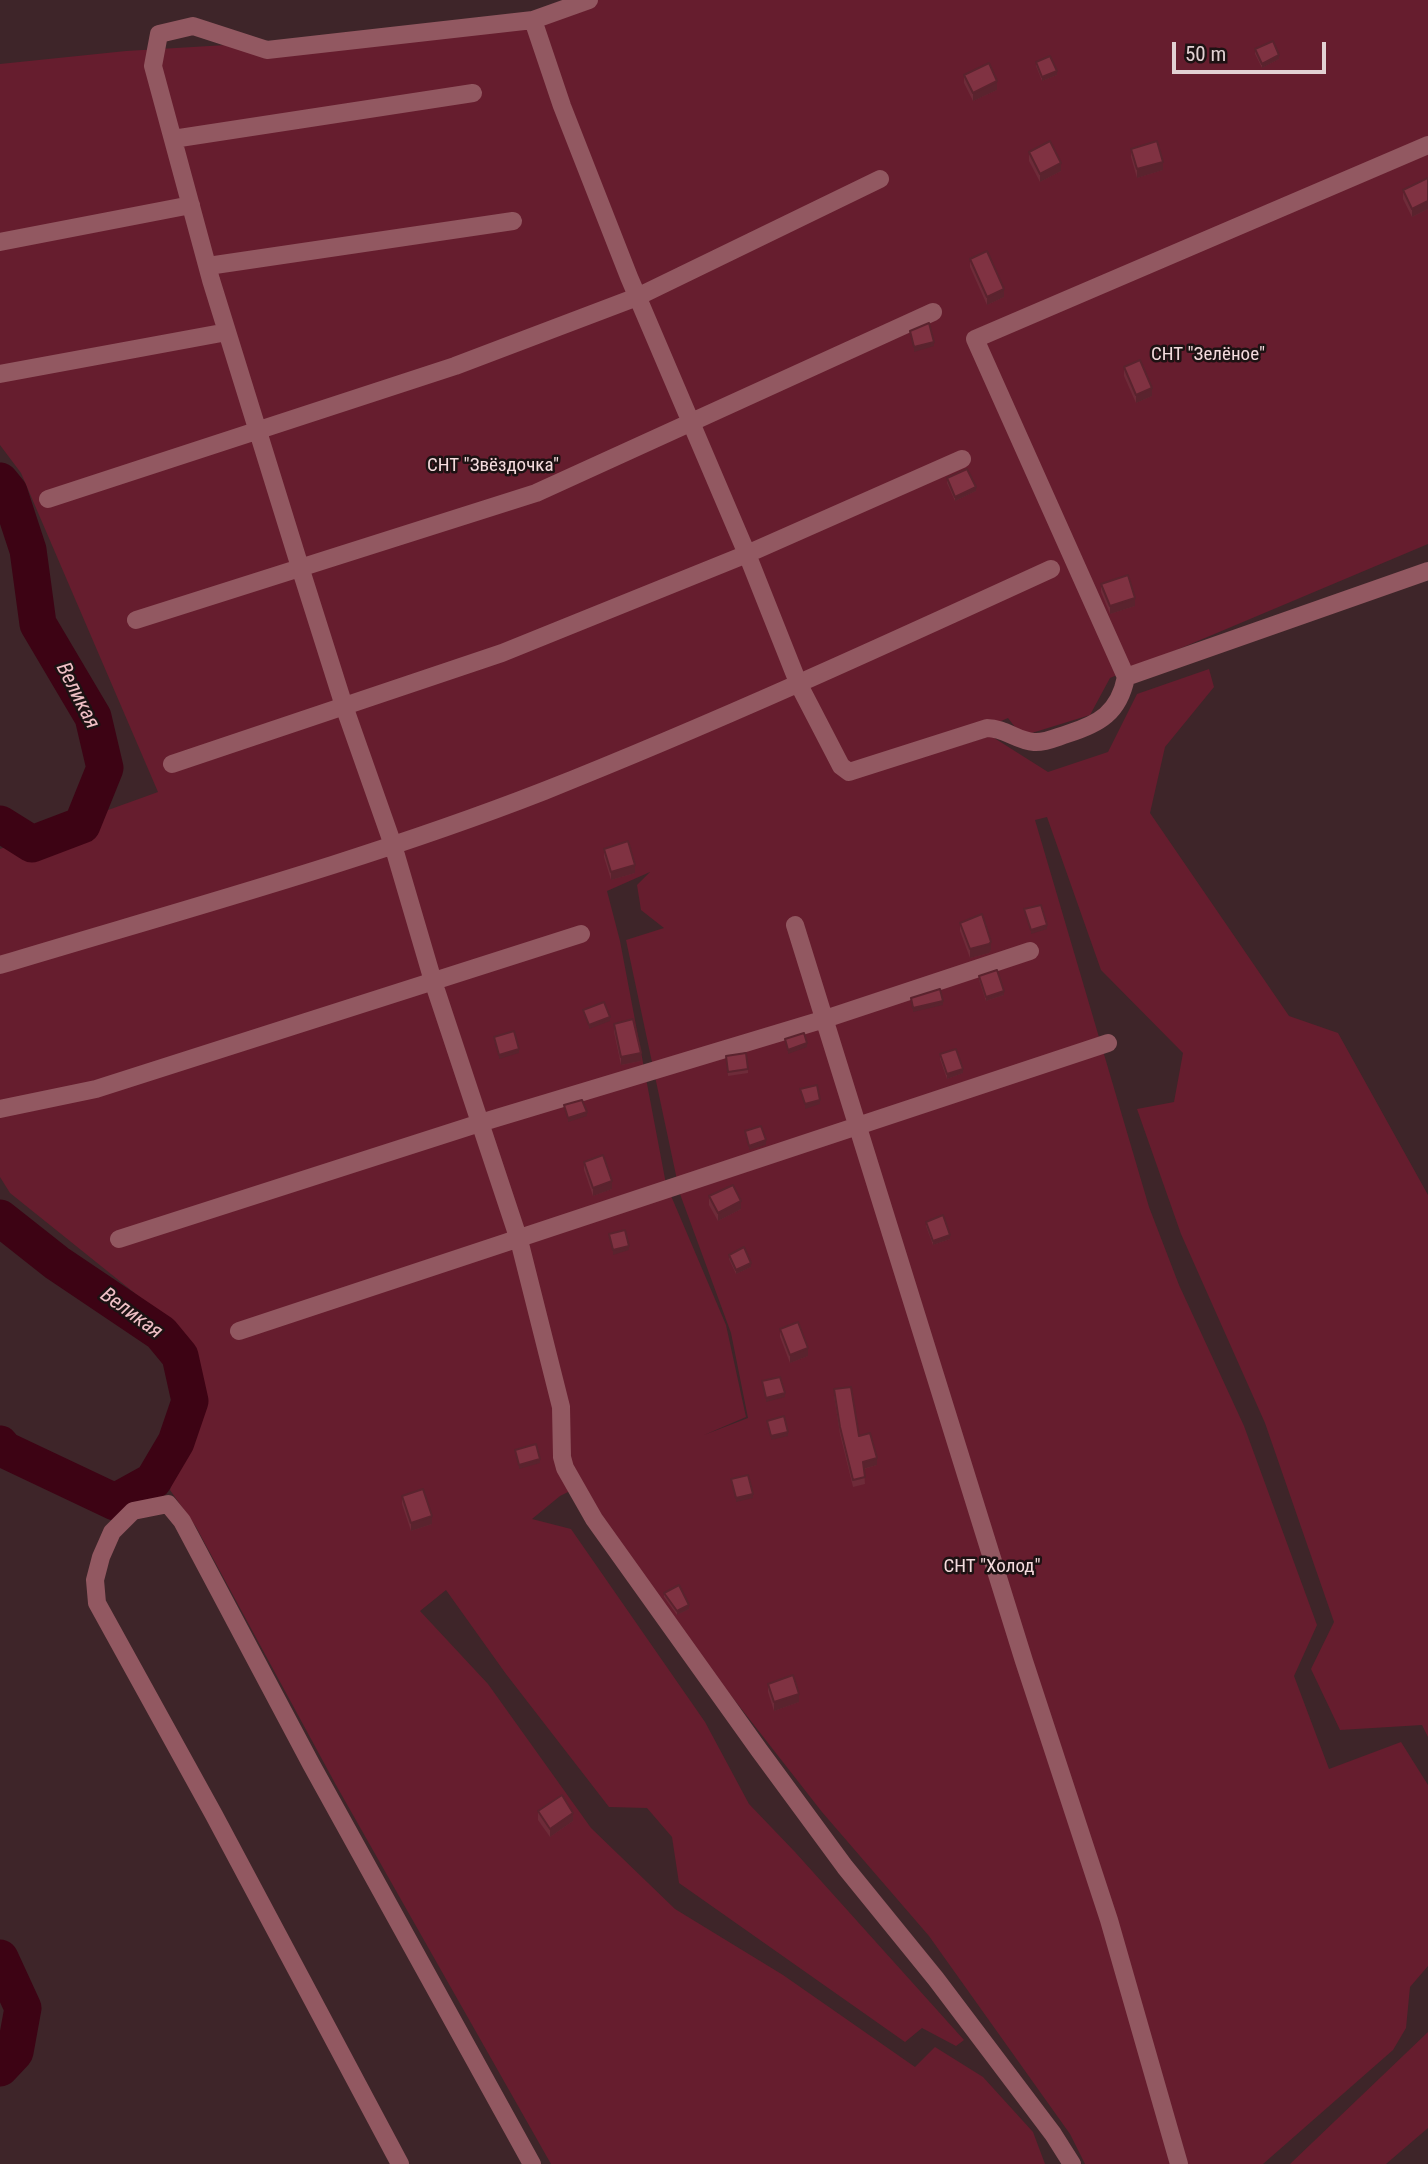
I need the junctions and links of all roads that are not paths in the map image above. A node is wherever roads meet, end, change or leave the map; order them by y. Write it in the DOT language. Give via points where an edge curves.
graph roads {
  1 [pos="589,0"];
  2 [pos="533,20"];
  3 [pos="473,93"];
  4 [pos="173,139"];
  5 [pos="1428,145"];
  6 [pos="880,179"];
  7 [pos="191,205"];
  8 [pos="513,221"];
  9 [pos="0,242"];
  10 [pos="208,266"];
  11 [pos="637,296"];
  12 [pos="933,312"];
  13 [pos="227,332"];
  14 [pos="0,374"];
  15 [pos="691,422"];
  16 [pos="258,431"];
  17 [pos="962,459"];
  18 [pos="48,499"];
  19 [pos="747,554"];
  20 [pos="300,567"];
  21 [pos="1051,569"];
  22 [pos="1428,571"];
  23 [pos="136,620"];
  24 [pos="1126,677"];
  25 [pos="799,685"];
  26 [pos="344,706"];
  27 [pos="172,764"];
  28 [pos="393,845"];
  29 [pos="796,925"];
  30 [pos="581,934"];
  31 [pos="1030,951"];
  32 [pos="0,965"];
  33 [pos="433,981"];
  34 [pos="825,1019"];
  35 [pos="1108,1043"];
  36 [pos="0,1109"];
  37 [pos="480,1124"];
  38 [pos="859,1125"];
  39 [pos="119,1239"];
  40 [pos="519,1240"];
  41 [pos="239,1331"];
  42 [pos="400,2164"];
  43 [pos="532,2164"];
  44 [pos="1072,2164"];
  45 [pos="1179,2164"];
  1 -- 2 [label="street"];
  2 -- 4 [label="street" via="267,50 193,26 159,34 153,66"];
  2 -- 11 [label="street"];
  3 -- 4 [label="street"];
  4 -- 7 [label="street"];
  5 -- 24 [label="street" via="975,339"];
  6 -- 11 [label="street"];
  7 -- 9 [label="street"];
  7 -- 10 [label="street"];
  8 -- 10 [label="street"];
  10 -- 13 [label="street"];
  11 -- 15 [label="street"];
  11 -- 16 [label="street" via="455,366"];
  12 -- 15 [label="street"];
  13 -- 14 [label="street"];
  13 -- 16 [label="street"];
  15 -- 19 [label="street"];
  15 -- 20 [label="street" via="536,493"];
  16 -- 18 [label="street"];
  16 -- 20 [label="street"];
  17 -- 19 [label="street"];
  19 -- 25 [label="street"];
  19 -- 26 [label="street" via="502,653"];
  20 -- 23 [label="street"];
  20 -- 26 [label="street"];
  21 -- 25 [label="street"];
  22 -- 24 [label="street"];
  24 -- 25 [label="street" via="1124,692 1114,706 1090,727 1035,742 987,728 849,772 841,766"];
  25 -- 28 [label="street" via="542,791"];
  26 -- 27 [label="street"];
  26 -- 28 [label="street"];
  28 -- 32 [label="street"];
  28 -- 33 [label="street"];
  29 -- 34 [label="street"];
  30 -- 33 [label="street"];
  31 -- 34 [label="street"];
  33 -- 36 [label="street" via="96,1088"];
  33 -- 37 [label="street"];
  34 -- 37 [label="street"];
  34 -- 38 [label="street"];
  35 -- 38 [label="street"];
  37 -- 39 [label="street"];
  37 -- 40 [label="street"];
  38 -- 40 [label="street"];
  38 -- 45 [label="street" via="1109,1920"];
  40 -- 41 [label="street"];
  40 -- 44 [label="street" via="561,1408 562,1457 594,1519 821,1836 936,1979"];
  42 -- 43 [label="street" via="97,1604 95,1580 101,1557 112,1532 133,1511 168,1504 182,1521"];
}
